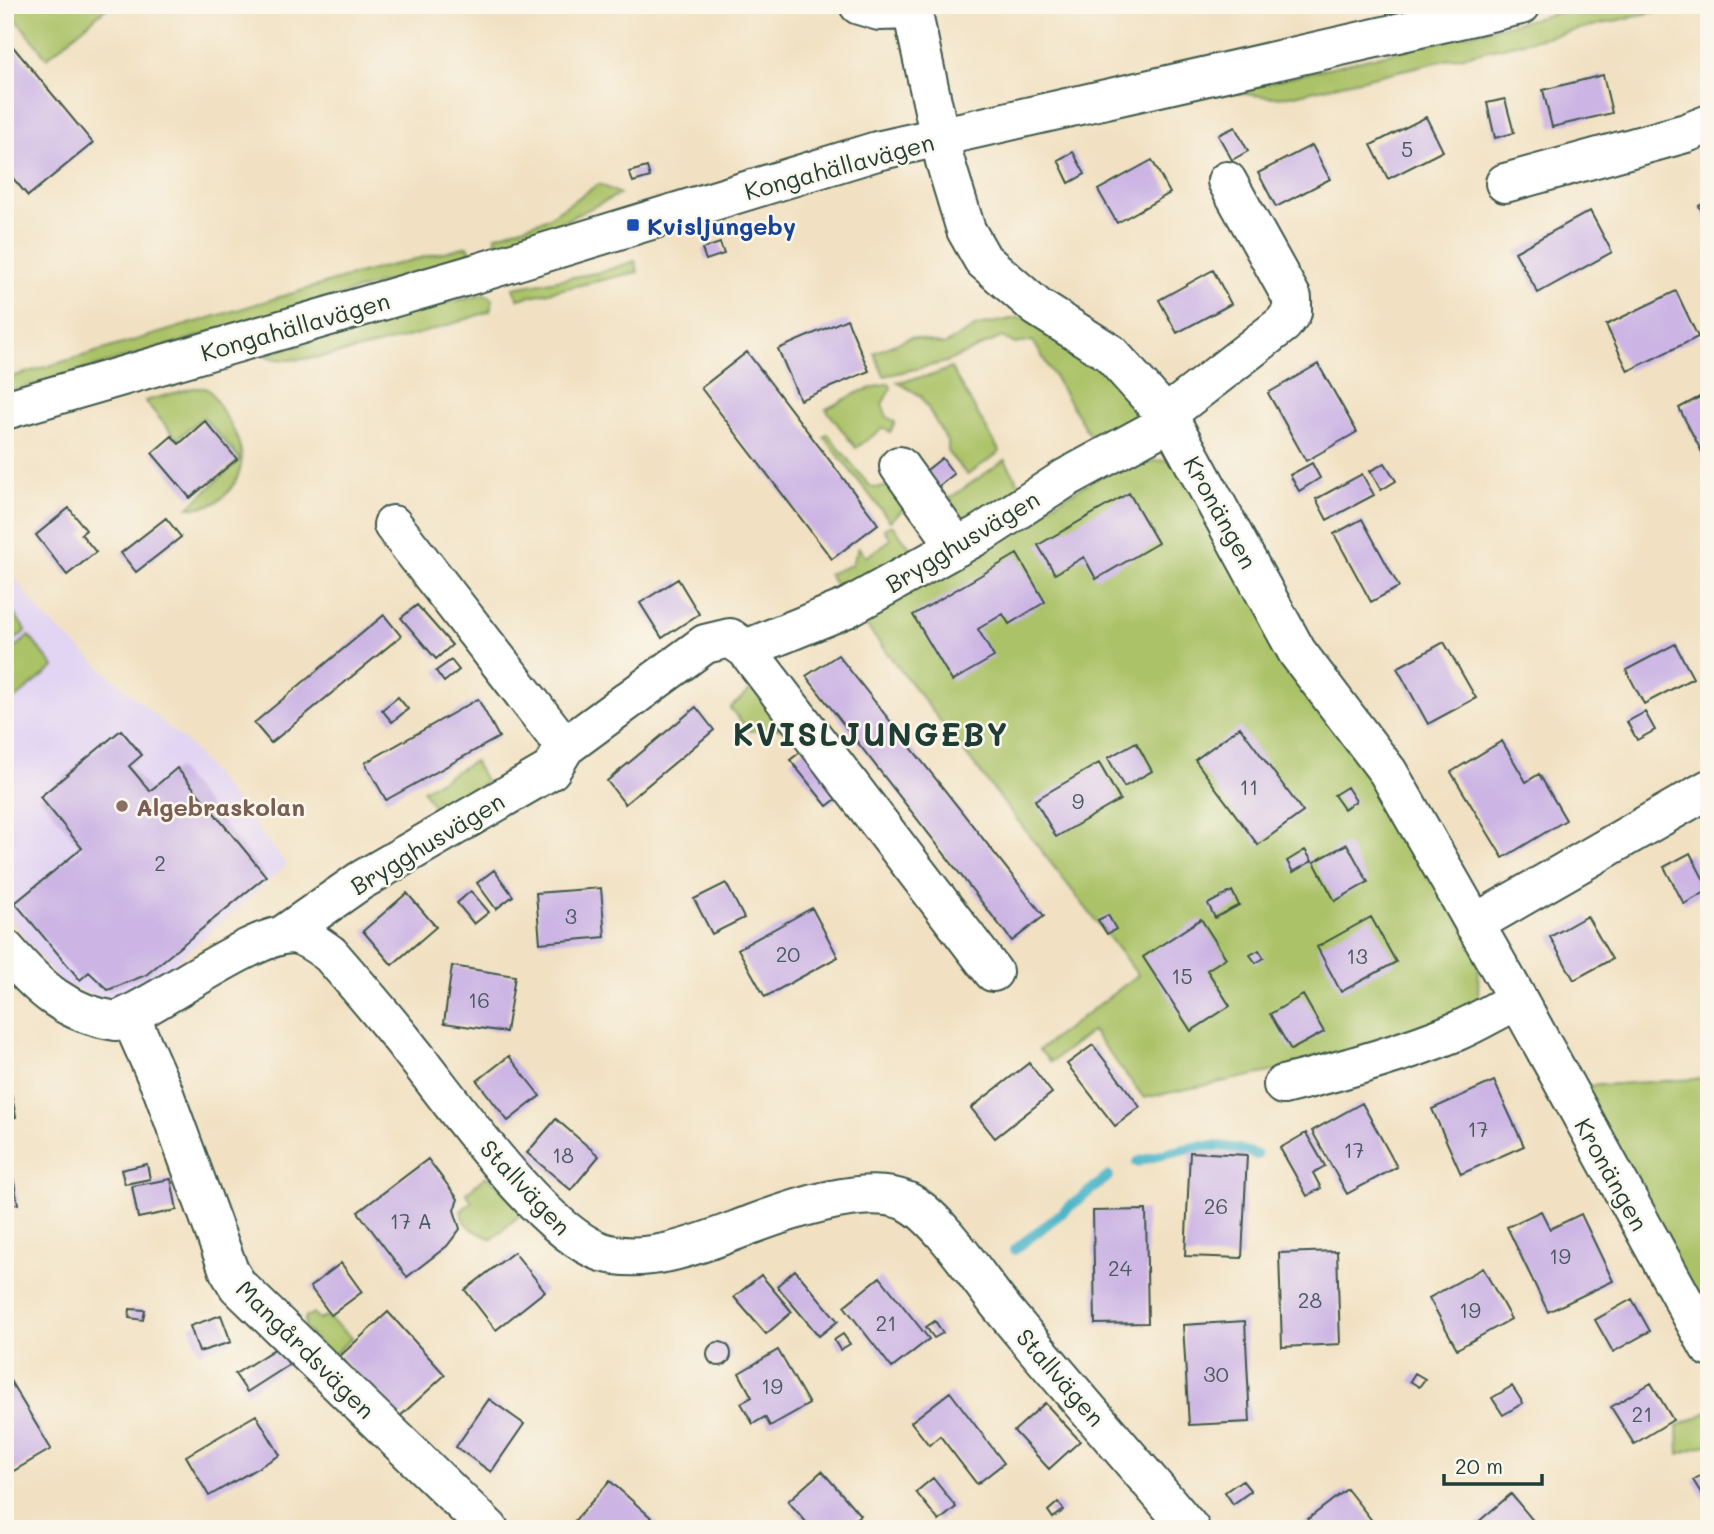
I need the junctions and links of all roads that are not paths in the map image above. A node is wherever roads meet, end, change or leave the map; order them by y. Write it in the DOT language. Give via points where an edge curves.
graph roads {
  1 [pos="859,5"];
  2 [pos="1521,5"];
  3 [pos="911,8"];
  4 [pos="1709,124"];
  5 [pos="940,138"];
  6 [pos="1227,181"];
  7 [pos="1505,183"];
  8 [pos="5,410"];
  9 [pos="1168,418"];
  10 [pos="899,466"];
  11 [pos="393,524"];
  12 [pos="957,547"];
  13 [pos="746,649"];
  14 [pos="565,747"];
  15 [pos="1709,789"];
  16 [pos="1474,924"];
  17 [pos="283,935"];
  18 [pos="5,949"];
  19 [pos="993,972"];
  20 [pos="1518,1000"];
  21 [pos="130,1016"];
  22 [pos="1283,1085"];
  23 [pos="1709,1347"];
  24 [pos="489,1529"];
  25 [pos="1190,1529"];
  1 -- 3 [label="street" via="879,11"];
  2 -- 5 [label="street, Kongahällavägen"];
  3 -- 5 [label="street, Kronängen"];
  4 -- 7 [label="street"];
  5 -- 8 [label="street, Kongahällavägen" via="877,151"];
  5 -- 9 [label="street, Kronängen" via="966,230 983,260 1037,307 1110,353"];
  6 -- 9 [label="street, Brygghusvägen" via="1292,298 1293,312"];
  9 -- 12 [label="street, Brygghusvägen"];
  9 -- 16 [label="street, Kronängen" via="1297,652 1388,772"];
  10 -- 12 [label="street"];
  11 -- 14 [label="street"];
  12 -- 13 [label="street, Brygghusvägen" via="847,608"];
  13 -- 14 [label="street, Brygghusvägen" via="730,638 705,644"];
  13 -- 19 [label="street"];
  14 -- 17 [label="street, Brygghusvägen" via="551,770 360,881"];
  15 -- 16 [label="street"];
  16 -- 20 [label="street, Kronängen"];
  17 -- 21 [label="street" via="261,941"];
  17 -- 25 [label="street, Stallvägen" via="296,935 330,954 493,1154 576,1241 603,1252 632,1256 669,1251 842,1198 890,1196 927,1214"];
  18 -- 21 [label="street" via="48,995 69,1009 116,1021"];
  20 -- 22 [label="street" via="1456,1031 1359,1067"];
  20 -- 23 [label="street, Kronängen"];
  21 -- 24 [label="street, Mangårdsvägen" via="238,1286"];
}
